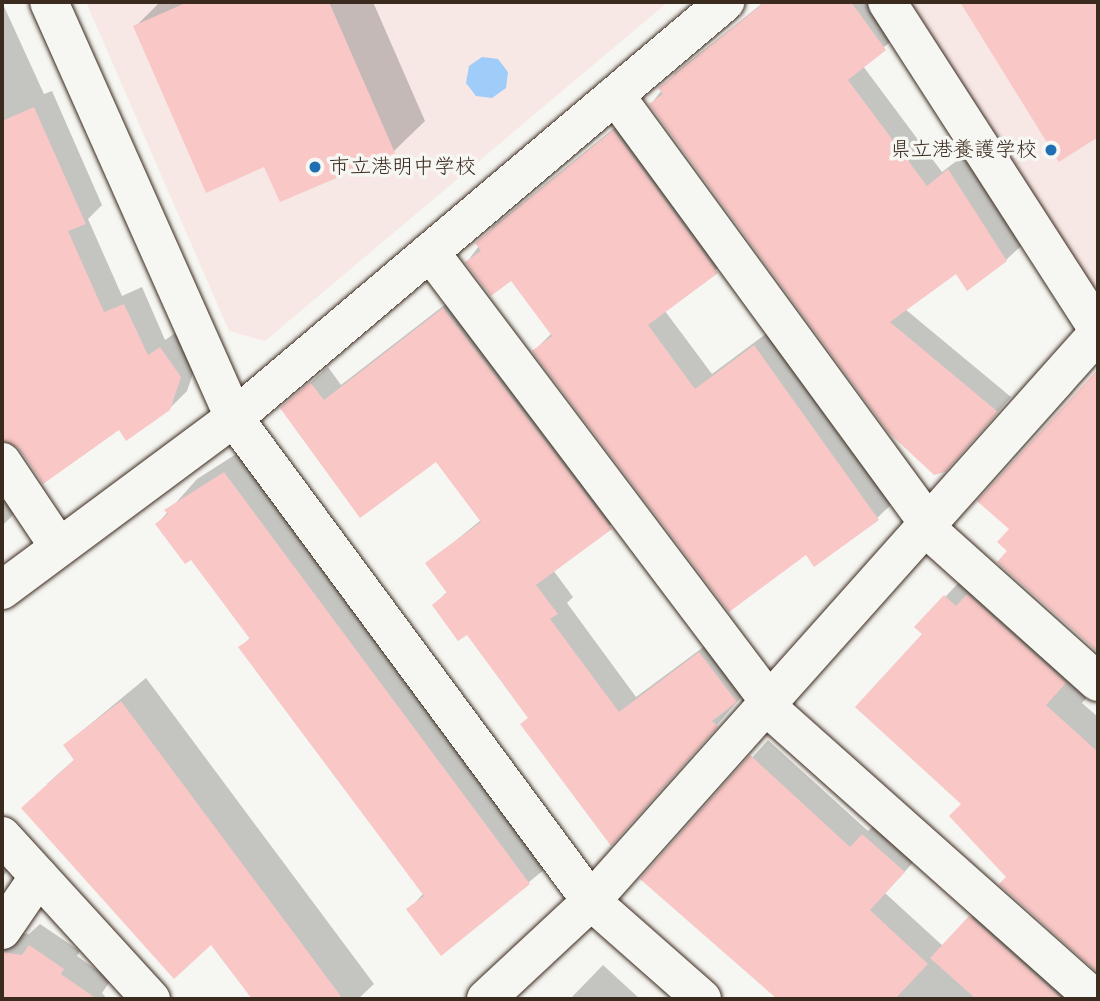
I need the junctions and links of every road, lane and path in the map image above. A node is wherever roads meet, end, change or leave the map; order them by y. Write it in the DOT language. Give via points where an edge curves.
graph roads {
  1 [pos="49,2"];
  2 [pos="725,2"];
  3 [pos="887,2"];
  4 [pos="615,95"];
  5 [pos="430,252"];
  6 [pos="1098,331"];
  7 [pos="234,418"];
  8 [pos="2,461"];
  9 [pos="926,525"];
  10 [pos="60,547"];
  11 [pos="2,590"];
  12 [pos="1098,682"];
  13 [pos="767,703"];
  14 [pos="2,836"];
  15 [pos="39,876"];
  16 [pos="591,901"];
  17 [pos="2,930"];
  18 [pos="151,999"];
  19 [pos="486,999"];
  20 [pos="702,999"];
  21 [pos="1095,999"];
  1 -- 7 [label="street"];
  2 -- 4 [label="street"];
  3 -- 6 [label="street"];
  4 -- 5 [label="street"];
  4 -- 9 [label="street"];
  5 -- 7 [label="street"];
  5 -- 13 [label="street"];
  6 -- 9 [label="street"];
  7 -- 10 [label="street"];
  7 -- 16 [label="street"];
  8 -- 10 [label="street"];
  9 -- 12 [label="street"];
  9 -- 13 [label="street"];
  10 -- 11 [label="street"];
  13 -- 16 [label="street"];
  13 -- 21 [label="street"];
  14 -- 15 [label="street"];
  15 -- 17 [label="street"];
  15 -- 18 [label="street"];
  16 -- 19 [label="street"];
  16 -- 20 [label="street"];
}
